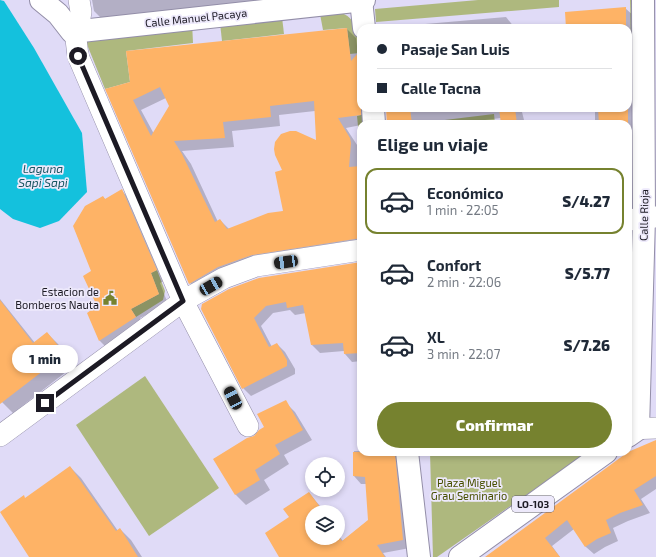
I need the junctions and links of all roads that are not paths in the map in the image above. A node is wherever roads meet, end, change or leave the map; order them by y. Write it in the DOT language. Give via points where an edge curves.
graph roads {
  1 [pos="42,0"];
  2 [pos="79,0"];
  3 [pos="361,0"];
  4 [pos="364,0"];
  5 [pos="643,0"];
  6 [pos="364,24"];
  7 [pos="77,31"];
  8 [pos="643,219"];
  9 [pos="357,251"];
  10 [pos="183,301"];
  11 [pos="248,426"];
  12 [pos="637,431"];
  13 [pos="0,436"];
  14 [pos="407,456"];
  15 [pos="600,456"];
  16 [pos="419,557"];
  17 [pos="460,557"];
  1 -- 7 [label="main road" via="58,14 72,32"];
  2 -- 7 [label="street" via="81,12"];
  3 -- 4 [label="main road, Calle Manuel Pacaya"];
  3 -- 6 [label="main road"];
  3 -- 7 [label="main road, Calle Manuel Pacaya"];
  5 -- 8 [label="main road, Calle Rioja"];
  7 -- 10 [label="street" via="78,56"];
  8 -- 12 [label="main road, Calle Rioja"];
  9 -- 10 [label="street" via="256,266 224,278"];
  10 -- 11 [label="street"];
  10 -- 13 [label="street"];
  14 -- 16 [label="main road"];
  15 -- 17 [label="main road, LO-103"];
}
